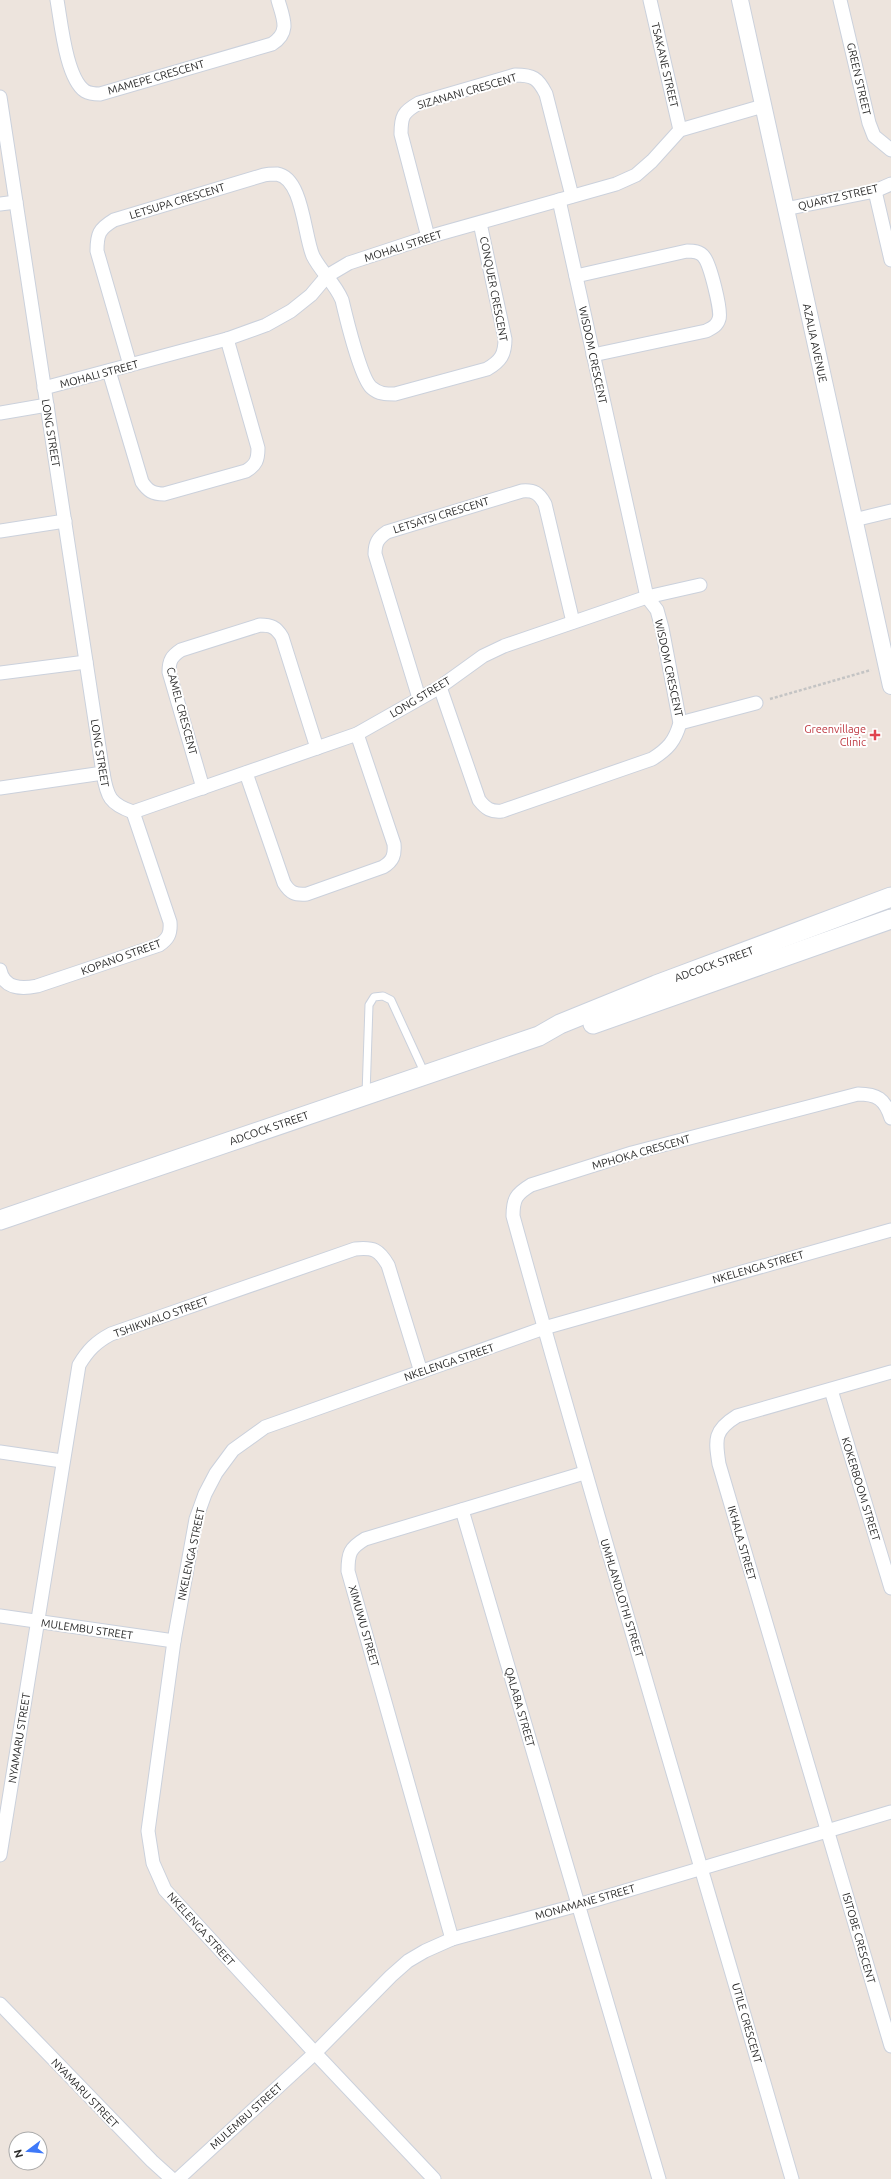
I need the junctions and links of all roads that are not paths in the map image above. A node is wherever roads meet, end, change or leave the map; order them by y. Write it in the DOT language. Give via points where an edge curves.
graph roads {
  1 [pos="57,0"];
  2 [pos="278,0"];
  3 [pos="650,0"];
  4 [pos="740,0"];
  5 [pos="840,0"];
  6 [pos="0,97"];
  7 [pos="763,106"];
  8 [pos="680,130"];
  9 [pos="891,150"];
  10 [pos="891,184"];
  11 [pos="875,191"];
  12 [pos="572,196"];
  13 [pos="559,200"];
  14 [pos="16,202"];
  15 [pos="0,204"];
  16 [pos="785,209"];
  17 [pos="480,223"];
  18 [pos="428,238"];
  19 [pos="891,260"];
  20 [pos="327,276"];
  21 [pos="576,276"];
  22 [pos="227,339"];
  23 [pos="593,355"];
  24 [pos="130,365"];
  25 [pos="109,371"];
  26 [pos="44,388"];
  27 [pos="47,405"];
  28 [pos="0,413"];
  29 [pos="891,511"];
  30 [pos="854,520"];
  31 [pos="65,521"];
  32 [pos="0,531"];
  33 [pos="700,586"];
  34 [pos="647,597"];
  35 [pos="573,622"];
  36 [pos="86,662"];
  37 [pos="0,673"];
  38 [pos="891,686"];
  39 [pos="440,687"];
  40 [pos="419,698"];
  41 [pos="756,703"];
  42 [pos="680,723"];
  43 [pos="357,734"];
  44 [pos="317,748"];
  45 [pos="103,773"];
  46 [pos="246,773"];
  47 [pos="0,788"];
  48 [pos="203,788"];
  49 [pos="133,812"];
  50 [pos="891,897"];
  51 [pos="891,919"];
  52 [pos="0,970"];
  53 [pos="539,1036"];
  54 [pos="425,1075"];
  55 [pos="366,1095"];
  56 [pos="891,1118"];
  57 [pos="0,1220"];
  58 [pos="891,1230"];
  59 [pos="544,1328"];
  60 [pos="421,1372"];
  61 [pos="891,1372"];
  62 [pos="831,1390"];
  63 [pos="0,1452"];
  64 [pos="62,1461"];
  65 [pos="584,1473"];
  66 [pos="462,1510"];
  67 [pos="891,1588"];
  68 [pos="0,1616"];
  69 [pos="38,1622"];
  70 [pos="174,1641"];
  71 [pos="891,1812"];
  72 [pos="827,1830"];
  73 [pos="0,1855"];
  74 [pos="702,1867"];
  75 [pos="578,1905"];
  76 [pos="452,1939"];
  77 [pos="0,2004"];
  78 [pos="891,2046"];
  79 [pos="315,2053"];
  80 [pos="172,2179"];
  81 [pos="178,2179"];
  82 [pos="434,2179"];
  83 [pos="659,2179"];
  84 [pos="792,2179"];
  1 -- 2 [label="street, MAMEPE CRESCENT" via="66,57 71,69 82,88 92,94 100,94 272,44 280,39 284,31"];
  3 -- 8 [label="street, TSAKANE STREET"];
  4 -- 7 [label="street, AZALIA AVENUE"];
  5 -- 9 [label="street, GREEN STREET" via="869,123 874,136"];
  6 -- 14 [label="street, LONG STREET"];
  7 -- 8 [label="street"];
  7 -- 16 [label="street, AZALIA AVENUE"];
  8 -- 12 [label="street, MOHALI STREET" via="636,175 616,184"];
  10 -- 11 [label="street, QUARTZ STREET"];
  11 -- 16 [label="street, QUARTZ STREET"];
  11 -- 19 [label="street"];
  12 -- 13 [label="street, MOHALI STREET"];
  12 -- 18 [label="street, SIZANANI CRESCENT" via="546,94 540,82 528,75 515,75 419,103 407,109 401,121 401,134"];
  13 -- 17 [label="street, MOHALI STREET"];
  13 -- 21 [label="street, WISDOM CRESCENT"];
  14 -- 15 [label="street"];
  14 -- 26 [label="street, LONG STREET"];
  16 -- 30 [label="street, AZALIA AVENUE"];
  17 -- 18 [label="street, MOHALI STREET"];
  17 -- 20 [label="street, CONQUER CRESCENT" via="505,339 505,352 498,362 487,369 395,394 382,394 371,388 364,376 342,300 337,288"];
  18 -- 20 [label="street, MOHALI STREET" via="349,263"];
  20 -- 22 [label="street, MOHALI STREET" via="311,295 291,311 266,325"];
  20 -- 24 [label="street, LETSUPA CRESCENT" via="313,255 296,193 290,181 278,174 264,174 114,220 103,227 97,238 97,251"];
  21 -- 23 [label="street, WISDOM CRESCENT"];
  21 -- 23 [label="street" via="696,251 704,256 708,264 720,309 720,319 715,327 706,331"];
  22 -- 24 [label="street, MOHALI STREET"];
  22 -- 25 [label="street" via="258,448 258,458 254,466 246,471 164,494 151,492 142,482"];
  23 -- 34 [label="street, WISDOM CRESCENT"];
  24 -- 25 [label="street, MOHALI STREET"];
  25 -- 26 [label="street, MOHALI STREET"];
  26 -- 27 [label="street, LONG STREET"];
  27 -- 28 [label="street"];
  27 -- 31 [label="street, LONG STREET"];
  29 -- 30 [label="street"];
  30 -- 38 [label="street, AZALIA AVENUE"];
  31 -- 32 [label="street"];
  31 -- 36 [label="street, LONG STREET"];
  33 -- 34 [label="street, LONG STREET"];
  34 -- 35 [label="street, LONG STREET"];
  34 -- 42 [label="street, WISDOM CRESCENT" via="657,610 662,628"];
  35 -- 39 [label="street, LONG STREET" via="483,656"];
  35 -- 40 [label="street, LETSATSI CRESCENT" via="545,504 540,495 532,490 522,490 387,532 379,536 375,554"];
  36 -- 37 [label="street"];
  36 -- 45 [label="street, LONG STREET"];
  39 -- 40 [label="street, LONG STREET"];
  39 -- 42 [label="street, WISDOM CRESCENT" via="479,800 485,808 493,812 652,758 666,751 676,737"];
  40 -- 43 [label="street, LONG STREET"];
  41 -- 42 [label="street"];
  43 -- 44 [label="street, LONG STREET"];
  43 -- 46 [label="street" via="395,853 391,862 383,867 314,892 297,895 289,891 284,883"];
  44 -- 46 [label="street, LONG STREET"];
  44 -- 48 [label="street, CAMEL CRESCENT" via="278,629 260,625 181,650 173,654 169,662 170,672"];
  45 -- 47 [label="street"];
  45 -- 49 [label="street, LONG STREET" via="106,793 116,806"];
  46 -- 48 [label="street, LONG STREET"];
  48 -- 49 [label="street, LONG STREET"];
  49 -- 52 [label="street, KOPANO STREET" via="170,922 171,932 167,940 159,945 37,986 15,987 9,984"];
  50 -- 53 [label="main road, ADCOCK STREET" via="656,985 560,1024"];
  51 -- 53 [label="main road, ADCOCK STREET" via="564,1034"];
  53 -- 54 [label="main road, ADCOCK STREET"];
  54 -- 55 [label="main road, ADCOCK STREET"];
  54 -- 55 [label="lane" via="391,1000 384,996 374,997 369,1005"];
  55 -- 57 [label="main road, ADCOCK STREET"];
  56 -- 59 [label="street, MPHOKA CRESCENT" via="882,1101 871,1094 858,1094 632,1153 530,1185 519,1192 513,1203 513,1216"];
  58 -- 59 [label="street, NKELENGA STREET"];
  59 -- 60 [label="street, NKELENGA STREET"];
  59 -- 65 [label="street, UMHLANDLOTHI STREET"];
  60 -- 64 [label="street, TSHIKWALO STREET" via="388,1266 381,1254 369,1248 355,1249 111,1334 96,1342 79,1366"];
  60 -- 70 [label="street, NKELENGA STREET" via="265,1427 234,1450 216,1472 196,1519"];
  61 -- 62 [label="street, IKHALA STREET"];
  62 -- 67 [label="street, KOKERBOOM STREET"];
  62 -- 72 [label="street, IKHALA STREET" via="737,1416 718,1431 716,1444 719,1464"];
  63 -- 64 [label="street"];
  64 -- 69 [label="street, TSHIKWALO STREET"];
  65 -- 66 [label="street, XIMUWU STREET"];
  65 -- 74 [label="street, UMHLANDLOTHI STREET"];
  66 -- 75 [label="street, QALABA STREET"];
  66 -- 76 [label="street, XIMUWU STREET" via="366,1539 354,1546 348,1558 348,1571"];
  68 -- 69 [label="street, MULEMBU STREET"];
  69 -- 70 [label="street, MULEMBU STREET"];
  69 -- 73 [label="street, NYAMARU STREET"];
  70 -- 79 [label="street, NKELENGA STREET" via="148,1831 152,1863 165,1890"];
  71 -- 72 [label="street, MONAMANE STREET"];
  72 -- 74 [label="street, MONAMANE STREET"];
  72 -- 78 [label="street, ISITOBE CRESCENT"];
  74 -- 75 [label="street, MONAMANE STREET"];
  74 -- 84 [label="street, UTILE CRESCENT"];
  75 -- 76 [label="street, MONAMANE STREET"];
  75 -- 83 [label="street"];
  76 -- 79 [label="street, MONAMANE STREET" via="425,1950 408,1962"];
  77 -- 80 [label="street, NYAMARU STREET"];
  79 -- 81 [label="street, MULEMBU STREET"];
  79 -- 82 [label="street, NKELENGA STREET"];
}
